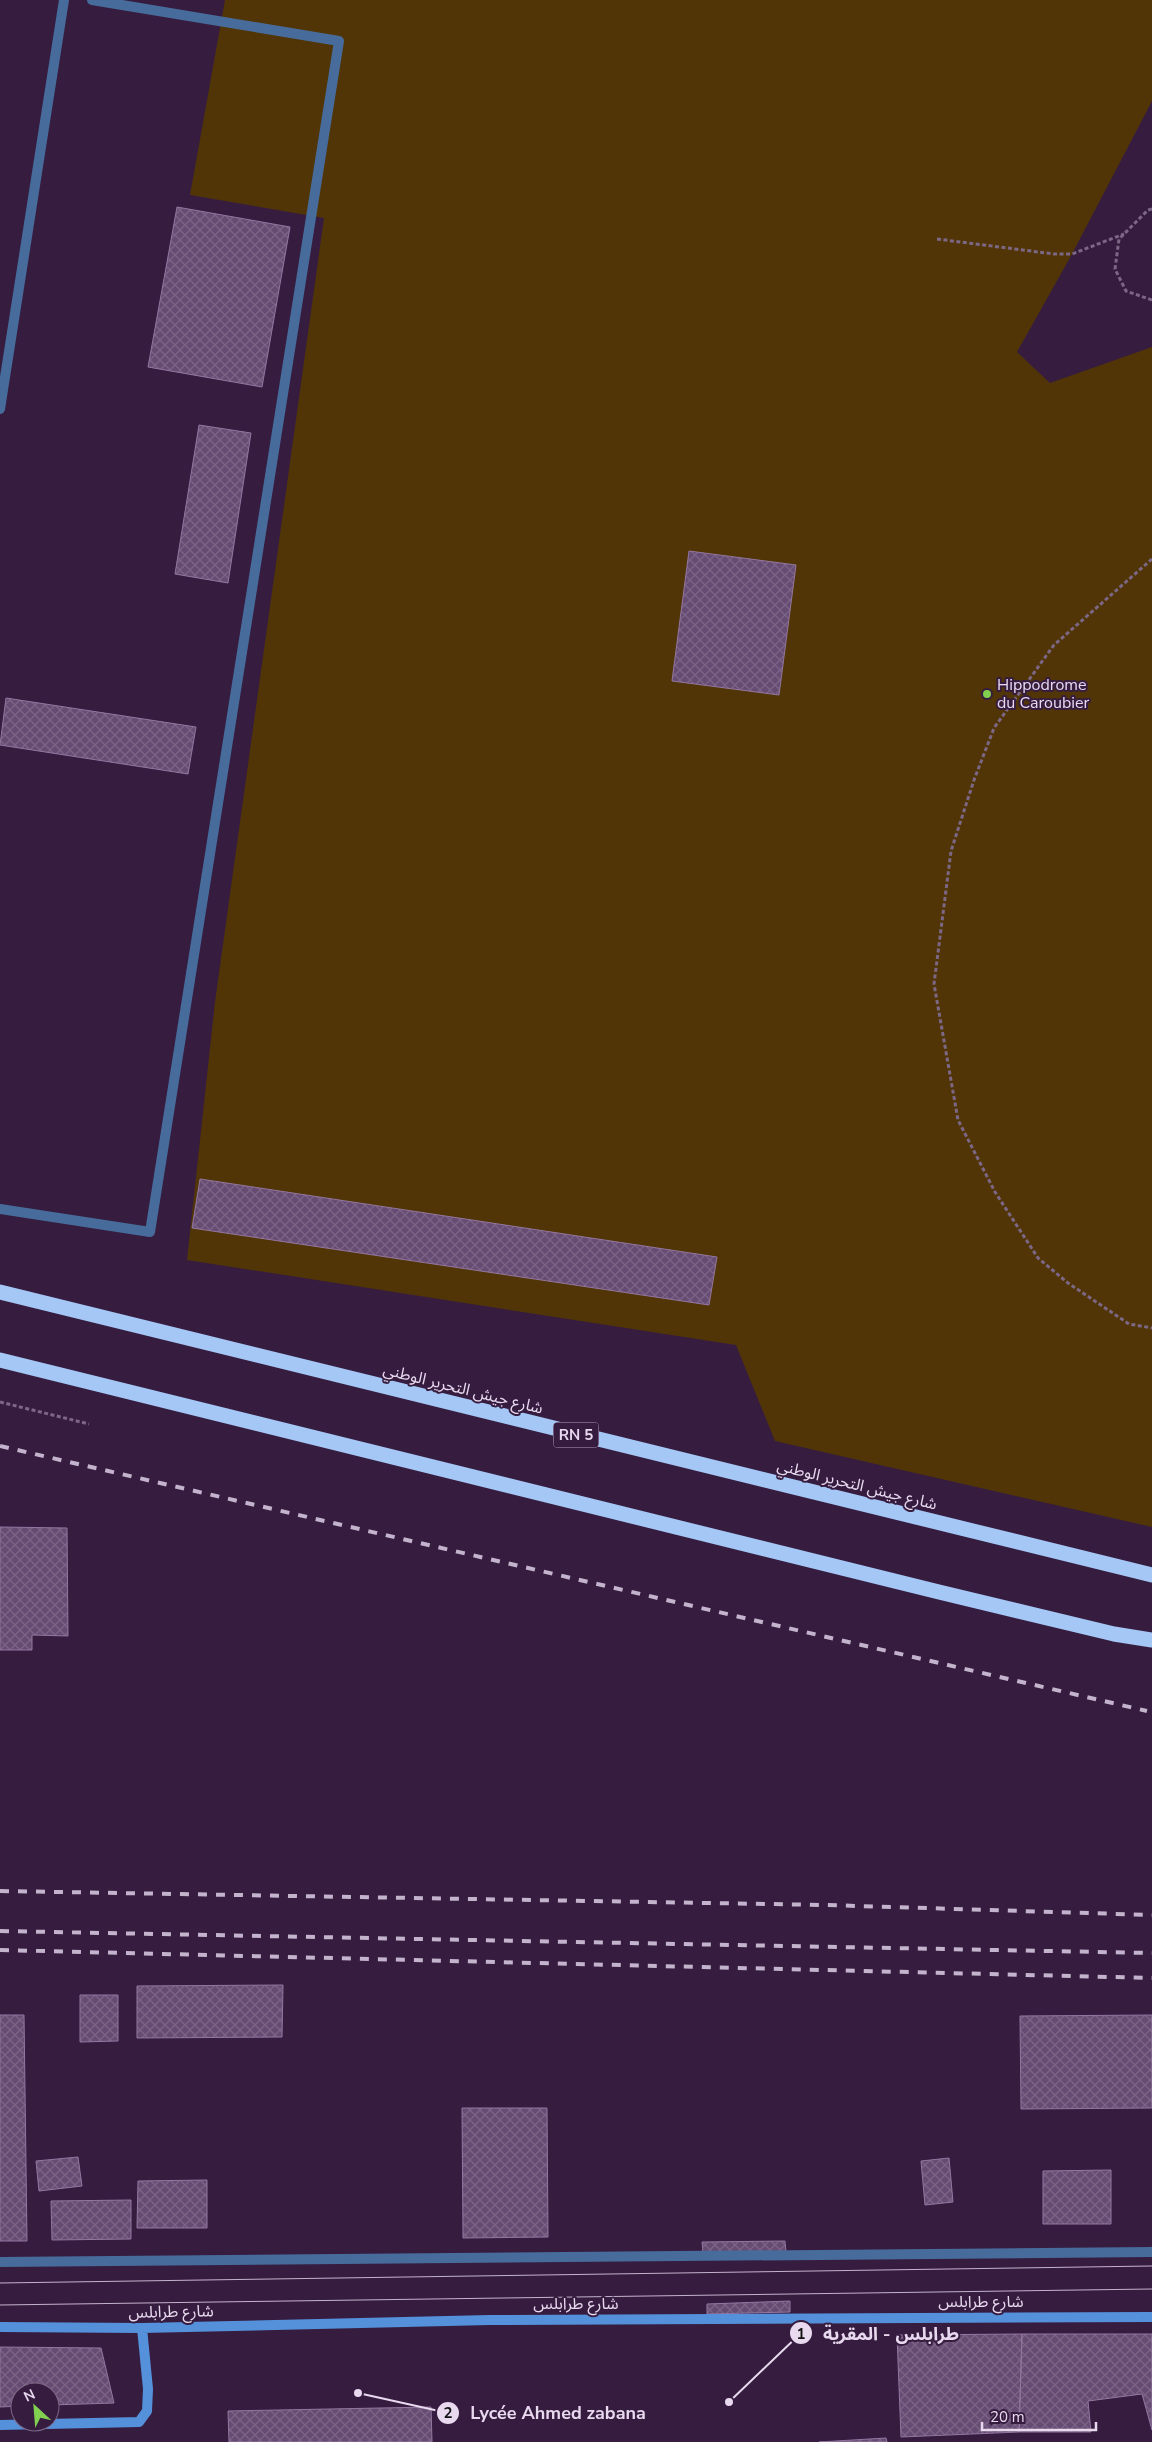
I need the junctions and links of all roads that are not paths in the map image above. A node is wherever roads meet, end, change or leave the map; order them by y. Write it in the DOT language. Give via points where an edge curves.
graph roads {
  1 [pos="64,0"];
  2 [pos="92,0"];
  3 [pos="0,409"];
  4 [pos="0,1209"];
  5 [pos="0,1292"];
  6 [pos="0,1360"];
  7 [pos="1152,1575"];
  8 [pos="1152,1640"];
  9 [pos="1152,2252"];
  10 [pos="0,2262"];
  11 [pos="1152,2317"];
  12 [pos="0,2327"];
  13 [pos="142,2328"];
  14 [pos="0,2425"];
  1 -- 3 [label="street"];
  2 -- 4 [label="street" via="340,42 150,1232"];
  5 -- 7 [label="highway, شارع جيش التحرير الوطني / RN 5"];
  6 -- 8 [label="highway" via="940,1592 1114,1634"];
  9 -- 10 [label="street"];
  11 -- 13 [label="main road, شارع طرابلس" via="499,2320"];
  12 -- 13 [label="main road, شارع طرابلس"];
  13 -- 14 [label="main road" via="148,2389 147,2411 139,2422"];
}
